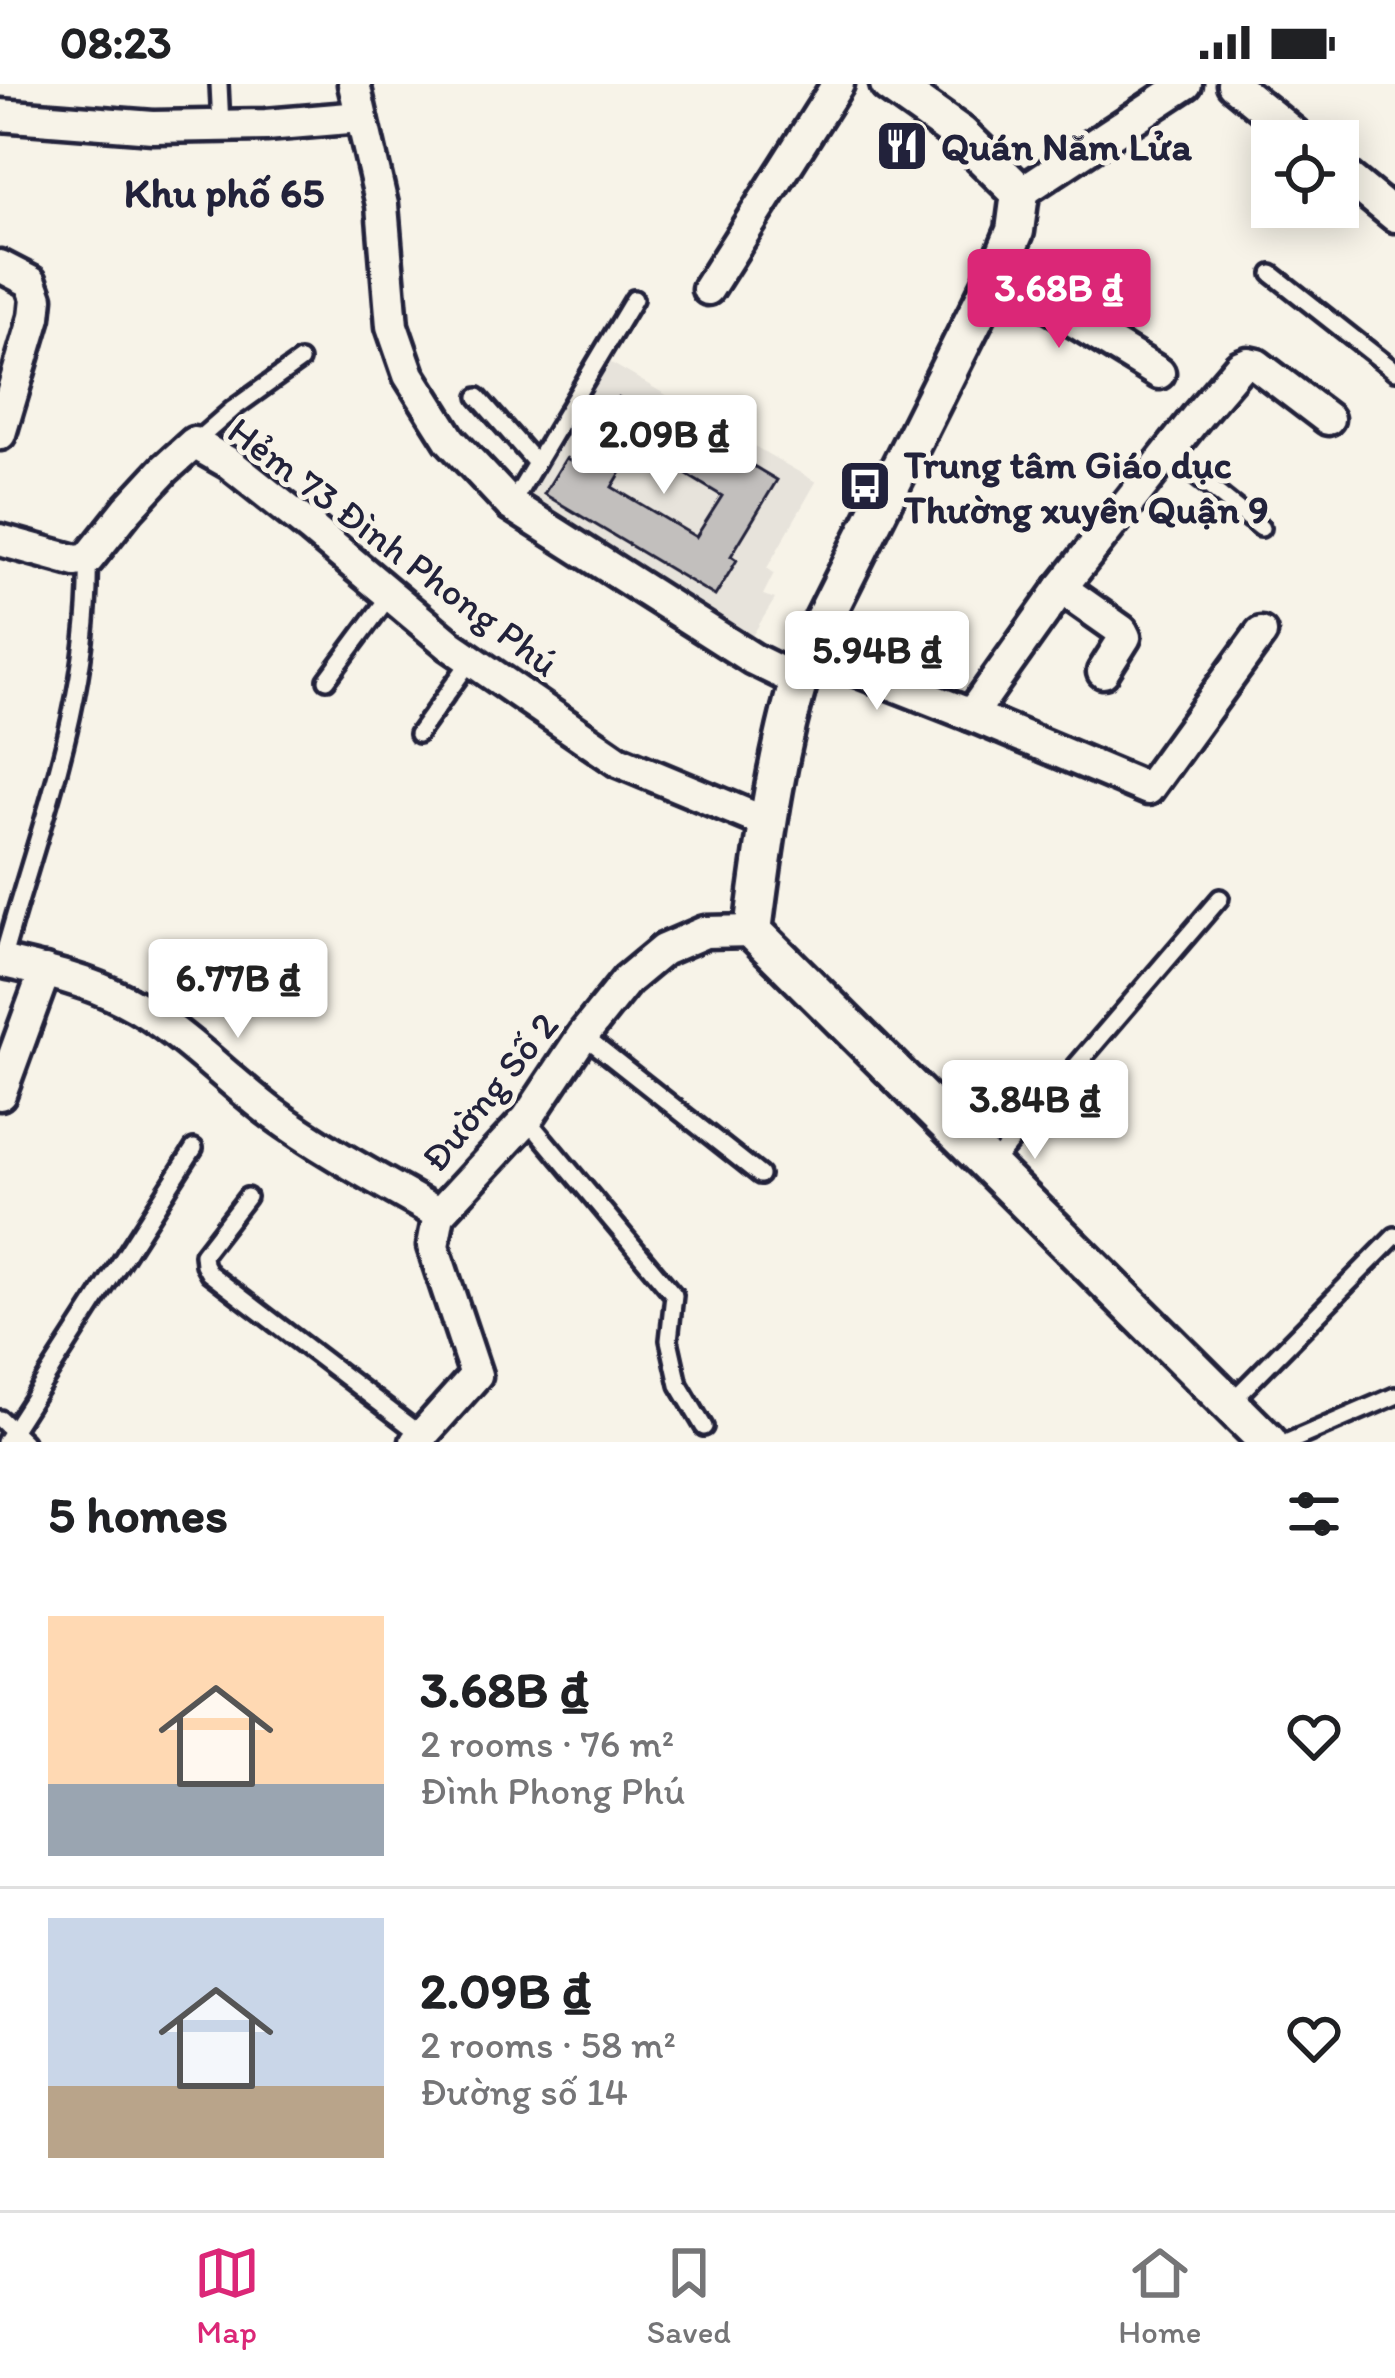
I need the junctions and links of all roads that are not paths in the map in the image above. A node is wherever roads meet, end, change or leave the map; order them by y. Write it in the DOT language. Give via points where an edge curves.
graph roads {
  1 [pos="219,84"];
  2 [pos="354,84"];
  3 [pos="838,84"];
  4 [pos="889,84"];
  5 [pos="1186,84"];
  6 [pos="1233,84"];
  7 [pos="0,115"];
  8 [pos="361,116"];
  9 [pos="1277,120"];
  10 [pos="221,126"];
  11 [pos="1359,187"];
  12 [pos="1020,193"];
  13 [pos="1395,216"];
  14 [pos="0,266"];
  15 [pos="998,272"];
  16 [pos="1272,274"];
  17 [pos="708,290"];
  18 [pos="634,299"];
  19 [pos="300,361"];
  20 [pos="1395,371"];
  21 [pos="1159,373"];
  22 [pos="478,397"];
  23 [pos="1328,418"];
  24 [pos="0,434"];
  25 [pos="194,443"];
  26 [pos="1167,453"];
  27 [pos="536,463"];
  28 [pos="511,505"];
  29 [pos="1262,528"];
  30 [pos="0,540"];
  31 [pos="88,559"];
  32 [pos="1061,588"];
  33 [pos="390,595"];
  34 [pos="1261,633"];
  35 [pos="471,660"];
  36 [pos="803,666"];
  37 [pos="1103,672"];
  38 [pos="326,680"];
  39 [pos="971,715"];
  40 [pos="418,734"];
  41 [pos="767,823"];
  42 [pos="1220,898"];
  43 [pos="753,931"];
  44 [pos="1,961"];
  45 [pos="46,971"];
  46 [pos="583,1035"];
  47 [pos="0,1094"];
  48 [pos="526,1119"];
  49 [pos="194,1148"];
  50 [pos="988,1167"];
  51 [pos="760,1175"];
  52 [pos="247,1197"];
  53 [pos="439,1214"];
  54 [pos="1395,1237"];
  55 [pos="1395,1396"];
  56 [pos="1229,1404"];
  57 [pos="704,1427"];
  58 [pos="10,1434"];
  59 [pos="420,1439"];
  60 [pos="1268,1442"];
  61 [pos="1288,1442"];
  1 -- 10 [label="lane"];
  2 -- 8 [label="street"];
  3 -- 17 [label="street"];
  4 -- 12 [label="street" via="962,135"];
  5 -- 12 [label="street"];
  6 -- 9 [label="street"];
  7 -- 10 [label="street"];
  8 -- 10 [label="street"];
  8 -- 28 [label="street" via="382,205 392,326 409,375 450,440"];
  11 -- 13 [label="street"];
  12 -- 15 [label="street"];
  14 -- 24 [label="street" via="31,282 37,298"];
  15 -- 21 [label="street"];
  15 -- 36 [label="street"];
  16 -- 20 [label="lane"];
  18 -- 27 [label="lane"];
  19 -- 25 [label="lane"];
  22 -- 27 [label="lane"];
  23 -- 26 [label="street" via="1248,363"];
  25 -- 31 [label="street, Hẻm 73 Đình Phong Phú"];
  25 -- 33 [label="street, Hẻm 73 Đình Phong Phú"];
  26 -- 29 [label="lane"];
  26 -- 32 [label="street"];
  27 -- 28 [label="lane"];
  28 -- 36 [label="street" via="753,659"];
  30 -- 31 [label="street"];
  31 -- 44 [label="lane" via="82,675"];
  32 -- 37 [label="street" via="1125,638"];
  32 -- 39 [label="street"];
  33 -- 35 [label="street, Hẻm 73 Đình Phong Phú"];
  33 -- 38 [label="lane"];
  34 -- 39 [label="street" via="1148,788"];
  35 -- 40 [label="lane"];
  35 -- 41 [label="street, Hẻm 73 Đình Phong Phú" via="619,761"];
  36 -- 39 [label="street"];
  36 -- 41 [label="street"];
  41 -- 43 [label="street"];
  42 -- 50 [label="lane"];
  43 -- 46 [label="street, Đường Số 2" via="705,932 663,950"];
  43 -- 50 [label="street"];
  44 -- 45 [label="street"];
  45 -- 47 [label="street"];
  45 -- 53 [label="street" via="127,1001 273,1113"];
  46 -- 48 [label="street, Đường Số 2"];
  46 -- 51 [label="lane"];
  48 -- 53 [label="street, Đường Số 2"];
  48 -- 57 [label="lane" via="674,1295 669,1340 679,1385"];
  49 -- 58 [label="lane"];
  50 -- 56 [label="street"];
  52 -- 59 [label="lane" via="203,1254 209,1273"];
  53 -- 59 [label="street, Đường Số 2" via="433,1246 476,1375"];
  54 -- 56 [label="lane"];
  55 -- 61 [label="lane"];
  56 -- 60 [label="street"];
}
